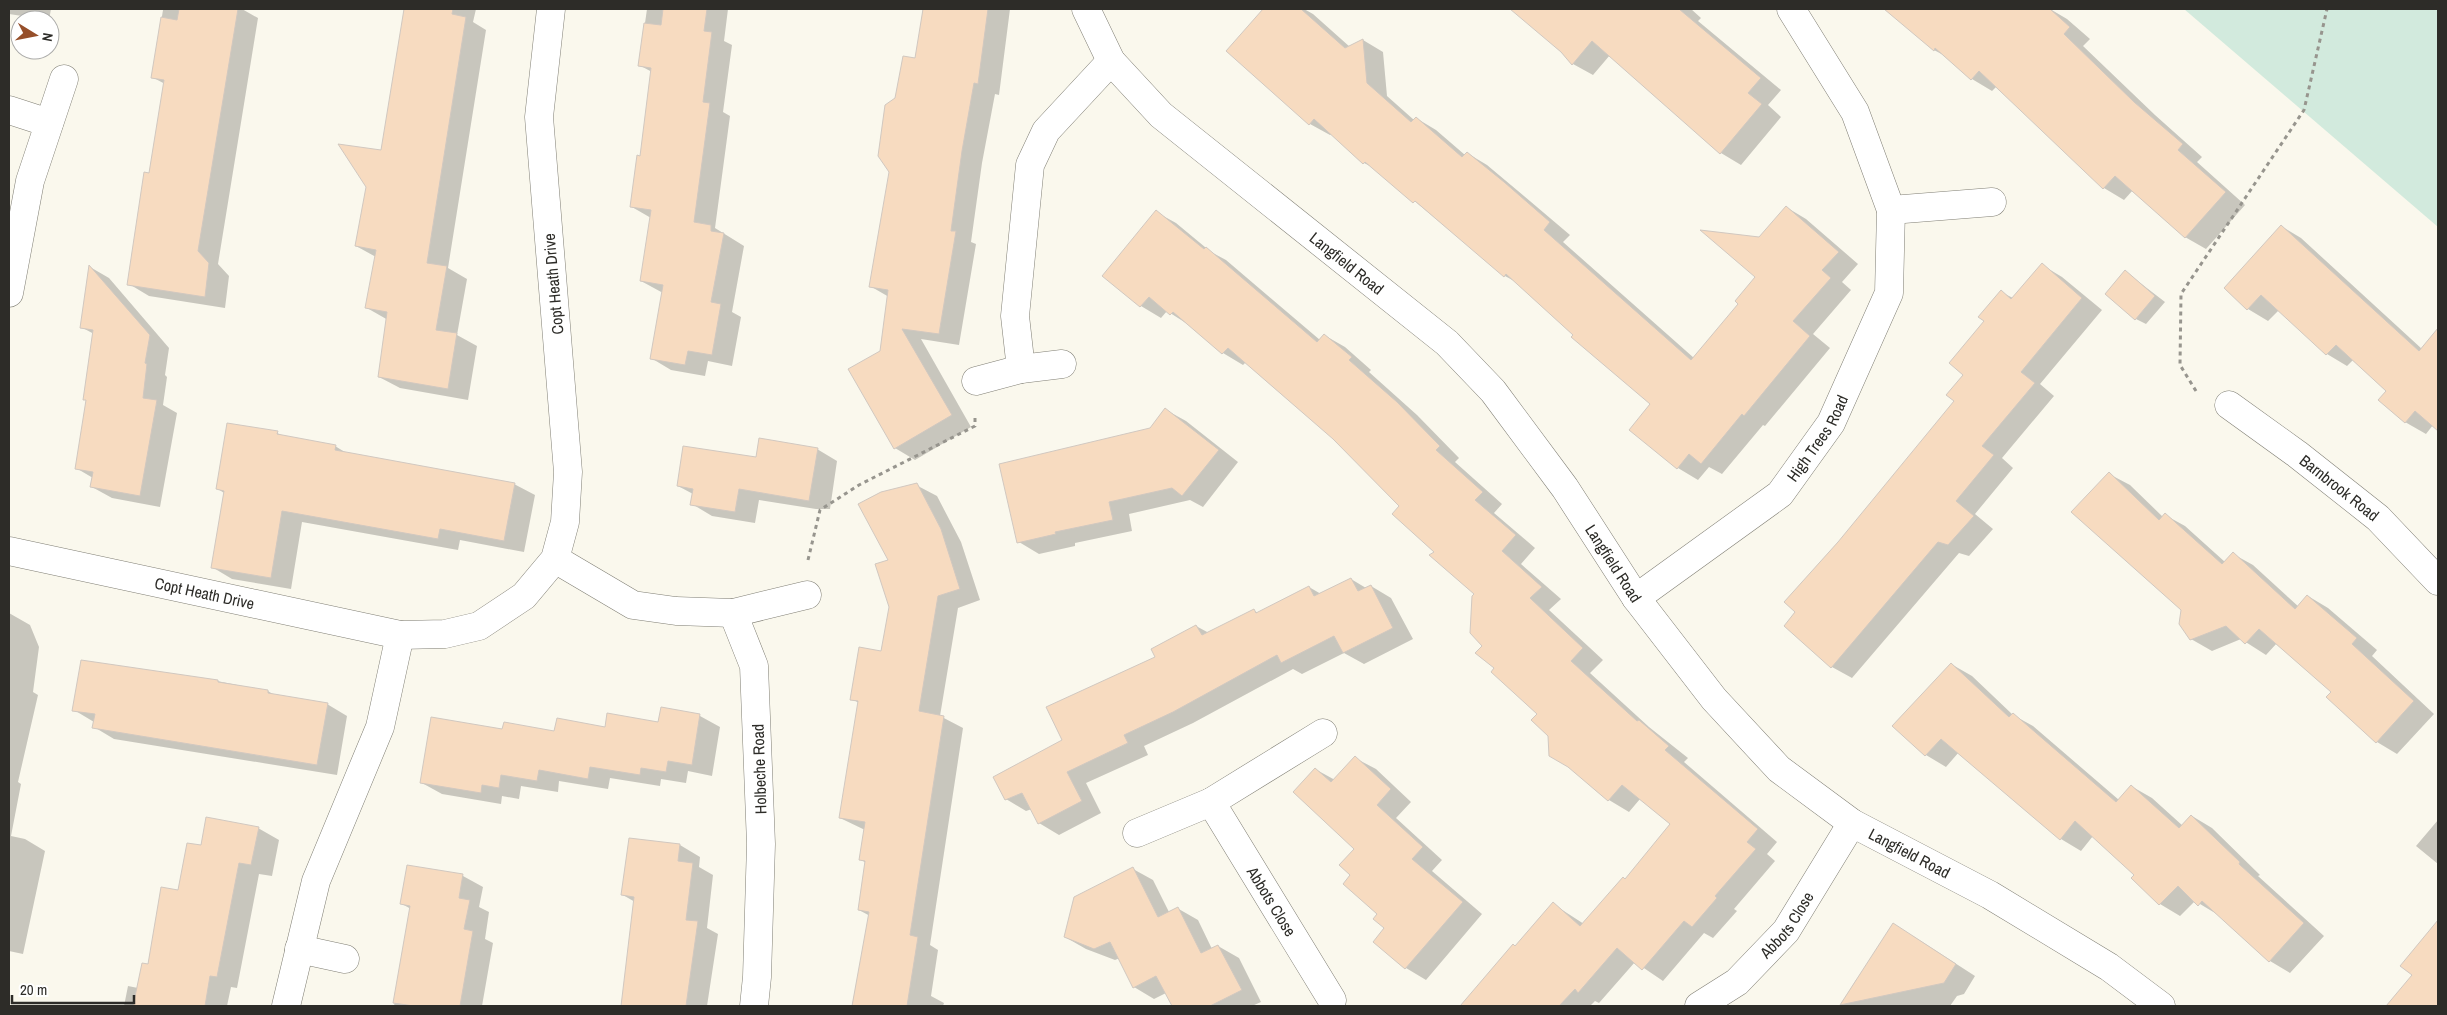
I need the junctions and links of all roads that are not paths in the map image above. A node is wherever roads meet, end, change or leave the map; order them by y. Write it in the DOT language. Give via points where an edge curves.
graph roads {
  1 [pos="552,9"];
  2 [pos="1086,9"];
  3 [pos="1790,9"];
  4 [pos="1111,61"];
  5 [pos="64,78"];
  6 [pos="9,110"];
  7 [pos="49,124"];
  8 [pos="1992,202"];
  9 [pos="1891,210"];
  10 [pos="9,293"];
  11 [pos="1062,364"];
  12 [pos="1020,369"];
  13 [pos="976,381"];
  14 [pos="2229,405"];
  15 [pos="9,551"];
  16 [pos="555,559"];
  17 [pos="2438,582"];
  18 [pos="808,595"];
  19 [pos="1636,598"];
  20 [pos="733,613"];
  21 [pos="400,635"];
  22 [pos="1323,733"];
  23 [pos="1211,802"];
  24 [pos="1852,824"];
  25 [pos="1137,833"];
  26 [pos="299,949"];
  27 [pos="344,959"];
  28 [pos="1331,1004"];
  29 [pos="286,1006"];
  30 [pos="754,1006"];
  31 [pos="1699,1006"];
  32 [pos="2161,1006"];
  1 -- 16 [label="street, Copt Heath Drive" via="539,118 568,472 565,522"];
  2 -- 4 [label="street, Langfield Road"];
  3 -- 9 [label="street, High Trees Road" via="1855,112"];
  4 -- 12 [label="street" via="1046,131 1030,165 1015,316"];
  4 -- 19 [label="street, Langfield Road" via="1161,115 1447,342 1493,391 1565,488"];
  5 -- 7 [label="street"];
  6 -- 7 [label="street"];
  7 -- 10 [label="street" via="30,181"];
  8 -- 9 [label="street"];
  9 -- 19 [label="street, High Trees Road" via="1889,293 1831,423 1780,494"];
  11 -- 12 [label="street"];
  12 -- 13 [label="street"];
  14 -- 17 [label="street, Barnbrook Road" via="2378,518"];
  15 -- 21 [label="street, Copt Heath Drive"];
  16 -- 20 [label="street" via="632,605 676,611"];
  16 -- 21 [label="street, Copt Heath Drive" via="524,596 479,626 445,634"];
  18 -- 20 [label="street"];
  19 -- 24 [label="street, Langfield Road" via="1714,698 1779,769"];
  20 -- 30 [label="street, Holbeche Road" via="754,666 762,844"];
  21 -- 26 [label="street" via="380,727 316,881"];
  22 -- 23 [label="street"];
  23 -- 25 [label="street"];
  23 -- 28 [label="street, Abbots Close"];
  24 -- 31 [label="street, Abbots Close" via="1786,931 1737,982"];
  24 -- 32 [label="street, Langfield Road" via="1990,894 2109,967"];
  26 -- 27 [label="street"];
  26 -- 29 [label="street"];
}
